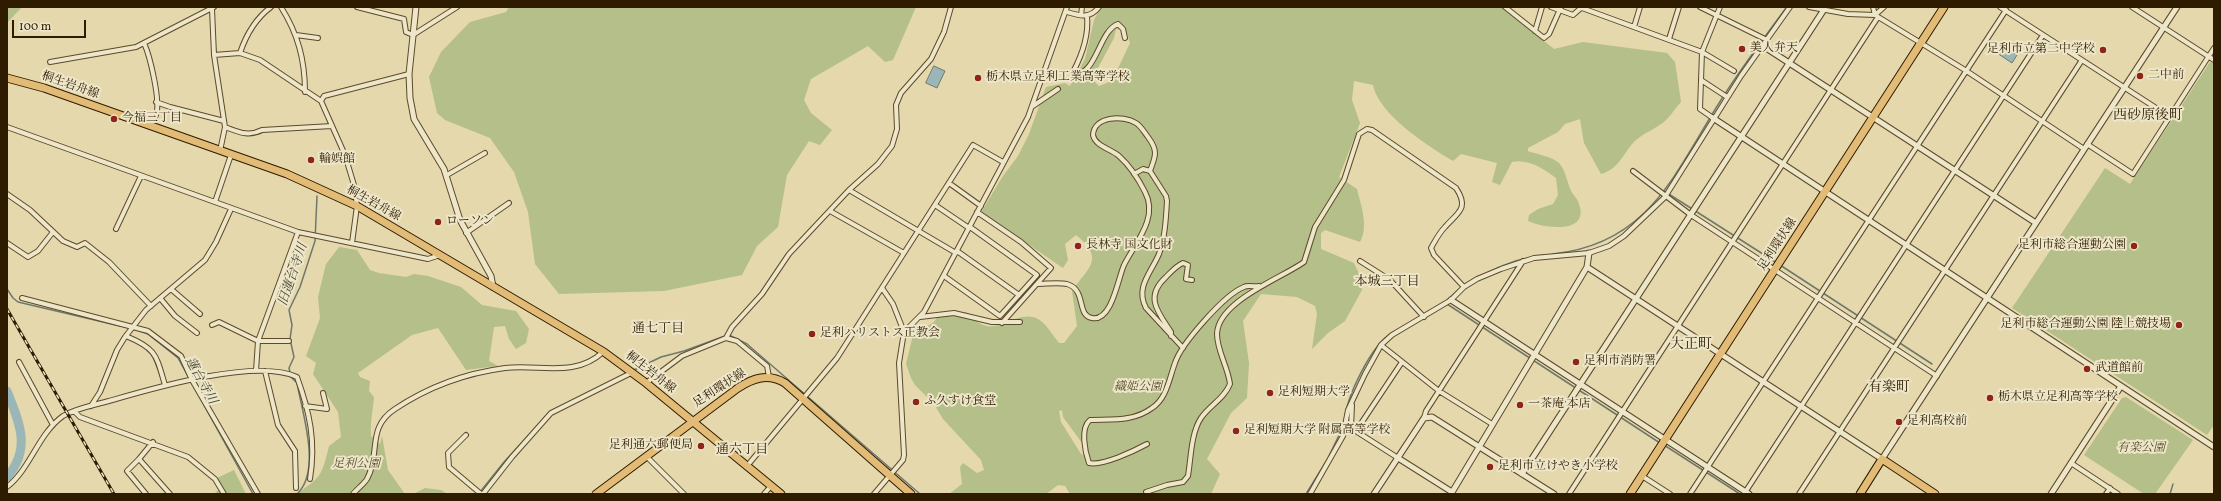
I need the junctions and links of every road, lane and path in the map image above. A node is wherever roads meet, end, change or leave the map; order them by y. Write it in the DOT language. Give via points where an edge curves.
graph roads {
  1 [pos="271,7"];
  2 [pos="281,7"];
  3 [pos="357,7"];
  4 [pos="416,7"];
  5 [pos="457,7"];
  6 [pos="950,7"];
  7 [pos="1067,7"];
  8 [pos="1082,7"];
  9 [pos="1099,7"];
  10 [pos="1505,7"];
  11 [pos="1542,7"];
  12 [pos="1551,7"];
  13 [pos="1640,7"];
  14 [pos="1679,7"];
  15 [pos="1700,7"];
  16 [pos="1720,7"];
  17 [pos="1790,7"];
  18 [pos="1809,7"];
  19 [pos="1838,7"];
  20 [pos="1873,7"];
  21 [pos="1884,7"];
  22 [pos="1944,7"];
  23 [pos="2000,7"];
  24 [pos="2132,7"];
  25 [pos="2176,7"];
  26 [pos="213,8"];
  27 [pos="1582,8"];
  28 [pos="1560,9"];
  29 [pos="2006,10"];
  30 [pos="1823,11"];
  31 [pos="1067,12"];
  32 [pos="1838,13"];
  33 [pos="1717,15"];
  34 [pos="1081,16"];
  35 [pos="1087,16"];
  36 [pos="1877,16"];
  37 [pos="1634,27"];
  38 [pos="2163,27"];
  39 [pos="1535,31"];
  40 [pos="296,35"];
  41 [pos="2043,35"];
  42 [pos="413,36"];
  43 [pos="318,38"];
  44 [pos="1125,38"];
  45 [pos="1768,38"];
  46 [pos="1669,39"];
  47 [pos="144,43"];
  48 [pos="1921,44"];
  49 [pos="1763,46"];
  50 [pos="2214,48"];
  51 [pos="1702,52"];
  52 [pos="240,53"];
  53 [pos="214,55"];
  54 [pos="2208,57"];
  55 [pos="2082,60"];
  56 [pos="2214,60"];
  57 [pos="50,62"];
  58 [pos="1789,62"];
  59 [pos="1966,70"];
  60 [pos="1734,71"];
  61 [pos="410,74"];
  62 [pos="7,78"];
  63 [pos="1701,80"];
  64 [pos="2124,88"];
  65 [pos="1058,89"];
  66 [pos="1832,89"];
  67 [pos="305,92"];
  68 [pos="1727,97"];
  69 [pos="2002,97"];
  70 [pos="321,101"];
  71 [pos="156,102"];
  72 [pos="1032,106"];
  73 [pos="1873,116"];
  74 [pos="2170,116"];
  75 [pos="1713,118"];
  76 [pos="224,121"];
  77 [pos="2041,122"];
  78 [pos="150,126"];
  79 [pos="332,126"];
  80 [pos="7,127"];
  81 [pos="225,127"];
  82 [pos="1742,137"];
  83 [pos="1916,144"];
  84 [pos="2087,144"];
  85 [pos="220,150"];
  86 [pos="2084,150"];
  87 [pos="485,153"];
  88 [pos="231,155"];
  89 [pos="1003,162"];
  90 [pos="1784,164"];
  91 [pos="1150,170"];
  92 [pos="1633,171"];
  93 [pos="1954,171"];
  94 [pos="1134,174"];
  95 [pos="446,175"];
  96 [pos="141,176"];
  97 [pos="949,183"];
  98 [pos="849,190"];
  99 [pos="1825,191"];
  100 [pos="7,194"];
  101 [pos="1993,196"];
  102 [pos="1665,197"];
  103 [pos="215,202"];
  104 [pos="509,203"];
  105 [pos="935,205"];
  106 [pos="357,206"];
  107 [pos="981,206"];
  108 [pos="231,209"];
  109 [pos="830,211"];
  110 [pos="977,212"];
  111 [pos="1691,215"];
  112 [pos="1868,219"];
  113 [pos="2036,223"];
  114 [pos="970,227"];
  115 [pos="116,229"];
  116 [pos="918,231"];
  117 [pos="53,232"];
  118 [pos="298,232"];
  119 [pos="466,233"];
  120 [pos="352,242"];
  121 [pos="1732,242"];
  122 [pos="7,243"];
  123 [pos="1907,244"];
  124 [pos="957,252"];
  125 [pos="904,253"];
  126 [pos="1589,253"];
  127 [pos="440,255"];
  128 [pos="1523,260"];
  129 [pos="1360,261"];
  130 [pos="1587,268"];
  131 [pos="1775,270"];
  132 [pos="1945,270"];
  133 [pos="944,276"];
  134 [pos="1192,280"];
  135 [pos="1036,284"];
  136 [pos="1259,286"];
  137 [pos="493,287"];
  138 [pos="1464,287"];
  139 [pos="882,288"];
  140 [pos="171,289"];
  141 [pos="1018,295"];
  142 [pos="1818,297"];
  143 [pos="22,298"];
  144 [pos="160,298"];
  145 [pos="1987,298"];
  146 [pos="1636,299"];
  147 [pos="1451,300"];
  148 [pos="150,306"];
  149 [pos="200,314"];
  150 [pos="919,317"];
  151 [pos="1424,317"];
  152 [pos="1484,321"];
  153 [pos="1020,322"];
  154 [pos="1856,322"];
  155 [pos="1002,323"];
  156 [pos="212,325"];
  157 [pos="134,326"];
  158 [pos="1679,326"];
  159 [pos="904,332"];
  160 [pos="197,333"];
  161 [pos="126,336"];
  162 [pos="1171,336"];
  163 [pos="726,338"];
  164 [pos="258,341"];
  165 [pos="289,341"];
  166 [pos="1381,345"];
  167 [pos="1183,348"];
  168 [pos="1895,348"];
  169 [pos="604,352"];
  170 [pos="1534,354"];
  171 [pos="1720,354"];
  172 [pos="19,362"];
  173 [pos="1402,362"];
  174 [pos="256,371"];
  175 [pos="265,372"];
  176 [pos="633,372"];
  177 [pos="1937,376"];
  178 [pos="769,377"];
  179 [pos="192,380"];
  180 [pos="1764,381"];
  181 [pos="646,382"];
  182 [pos="1581,384"];
  183 [pos="165,385"];
  184 [pos="2121,386"];
  185 [pos="1439,391"];
  186 [pos="323,393"];
  187 [pos="803,398"];
  188 [pos="1352,402"];
  189 [pos="90,406"];
  190 [pos="305,406"];
  191 [pos="1802,406"];
  192 [pos="74,411"];
  193 [pos="1623,412"];
  194 [pos="1424,418"];
  195 [pos="692,420"];
  196 [pos="1492,424"];
  197 [pos="53,425"];
  198 [pos="1356,431"];
  199 [pos="1840,431"];
  200 [pos="466,435"];
  201 [pos="1665,440"];
  202 [pos="153,442"];
  203 [pos="1147,444"];
  204 [pos="1479,446"];
  205 [pos="2214,447"];
  206 [pos="646,455"];
  207 [pos="1398,458"];
  208 [pos="139,459"];
  209 [pos="1882,459"];
  210 [pos="2071,463"];
  211 [pos="747,466"];
  212 [pos="1707,467"];
  213 [pos="890,474"];
  214 [pos="1522,474"];
  215 [pos="1642,476"];
  216 [pos="310,479"];
  217 [pos="771,486"];
  218 [pos="7,487"];
  219 [pos="296,488"];
  220 [pos="2110,488"];
  221 [pos="1925,491"];
  222 [pos="1146,492"];
  223 [pos="1452,493"];
  224 [pos="1746,493"];
  225 [pos="146,494"];
  226 [pos="170,494"];
  227 [pos="224,494"];
  228 [pos="258,494"];
  229 [pos="353,494"];
  230 [pos="482,494"];
  231 [pos="596,494"];
  232 [pos="683,494"];
  233 [pos="764,494"];
  234 [pos="781,494"];
  235 [pos="874,494"];
  236 [pos="911,494"];
  237 [pos="1310,494"];
  238 [pos="1374,494"];
  239 [pos="1554,494"];
  240 [pos="1569,494"];
  241 [pos="1630,494"];
  242 [pos="1670,494"];
  243 [pos="1690,494"];
  244 [pos="1799,494"];
  245 [pos="1860,494"];
  246 [pos="1935,494"];
  247 [pos="2051,494"];
  248 [pos="2106,494"];
  249 [pos="2118,494"];
  1 -- 52 [label="street" via="253,25"];
  2 -- 40 [label="street"];
  3 -- 42 [label="street" via="404,19 406,32"];
  4 -- 42 [label="street"];
  5 -- 42 [label="street"];
  6 -- 98 [label="street" via="944,32 931,59 901,93 896,105 897,129 892,146 878,164"];
  7 -- 31 [label="street"];
  8 -- 34 [label="street"];
  9 -- 35 [label="street"];
  10 -- 39 [label="street"];
  11 -- 39 [label="street"];
  12 -- 28 [label="street"];
  13 -- 37 [label="street"];
  14 -- 46 [label="street"];
  15 -- 33 [label="street"];
  16 -- 33 [label="street"];
  17 -- 45 [label="street"];
  18 -- 30 [label="street"];
  19 -- 32 [label="street"];
  20 -- 36 [label="street"];
  21 -- 36 [label="street"];
  22 -- 48 [label="main road, 足利環状線"];
  23 -- 29 [label="street"];
  24 -- 38 [label="street"];
  25 -- 38 [label="street"];
  26 -- 47 [label="street"];
  26 -- 53 [label="street"];
  27 -- 28 [label="street" via="1573,15"];
  27 -- 37 [label="street"];
  28 -- 39 [label="street" via="1549,34 1544,38"];
  29 -- 41 [label="street"];
  29 -- 59 [label="street"];
  30 -- 32 [label="street"];
  30 -- 58 [label="street"];
  31 -- 34 [label="street"];
  31 -- 72 [label="street"];
  32 -- 36 [label="street"];
  33 -- 45 [label="street"];
  33 -- 51 [label="street"];
  34 -- 35 [label="street"];
  35 -- 44 [label="street" via="1085,42 1075,75 1091,64 1108,31 1114,26 1118,24 1123,29"];
  36 -- 48 [label="street"];
  36 -- 66 [label="street"];
  37 -- 46 [label="street"];
  38 -- 54 [label="street"];
  38 -- 64 [label="street"];
  40 -- 43 [label="street"];
  40 -- 67 [label="street" via="305,69"];
  41 -- 55 [label="street"];
  41 -- 69 [label="street"];
  42 -- 61 [label="street"];
  45 -- 49 [label="street"];
  46 -- 51 [label="street"];
  47 -- 57 [label="street" via="136,47"];
  47 -- 71 [label="street" via="151,59"];
  48 -- 59 [label="street"];
  48 -- 73 [label="main road, 足利環状線"];
  49 -- 58 [label="street"];
  49 -- 68 [label="street"];
  50 -- 54 [label="street"];
  51 -- 60 [label="street"];
  51 -- 63 [label="street"];
  52 -- 53 [label="street"];
  52 -- 67 [label="street" via="260,60"];
  53 -- 76 [label="street"];
  54 -- 56 [label="street"];
  54 -- 74 [label="street"];
  55 -- 64 [label="street"];
  55 -- 77 [label="street"];
  58 -- 66 [label="street"];
  58 -- 82 [label="street"];
  59 -- 69 [label="street"];
  59 -- 83 [label="street"];
  61 -- 70 [label="street" via="324,96"];
  61 -- 95 [label="street" via="410,98 414,119"];
  62 -- 78 [label="main road, 桐生岩舟線" via="44,88"];
  63 -- 68 [label="street"];
  63 -- 75 [label="street" via="1700,109"];
  64 -- 74 [label="street"];
  64 -- 84 [label="street"];
  65 -- 72 [label="street"];
  66 -- 73 [label="street"];
  66 -- 90 [label="street"];
  67 -- 70 [label="street"];
  68 -- 75 [label="street"];
  69 -- 77 [label="street"];
  69 -- 93 [label="street"];
  70 -- 79 [label="street"];
  71 -- 76 [label="street"];
  71 -- 78 [label="street" via="157,114"];
  72 -- 89 [label="street"];
  73 -- 83 [label="street"];
  73 -- 99 [label="main road, 足利環状線"];
  74 -- 84 [label="street" via="2133,174"];
  75 -- 82 [label="street"];
  75 -- 102 [label="street"];
  76 -- 81 [label="street"];
  77 -- 86 [label="street"];
  77 -- 101 [label="street"];
  78 -- 85 [label="main road, 桐生岩舟線"];
  79 -- 81 [label="street" via="262,130 253,134"];
  79 -- 106 [label="street" via="345,155"];
  80 -- 96 [label="street"];
  81 -- 85 [label="street"];
  82 -- 90 [label="street"];
  82 -- 111 [label="street"];
  83 -- 93 [label="street"];
  83 -- 112 [label="street"];
  84 -- 86 [label="street"];
  85 -- 88 [label="main road, 桐生岩舟線"];
  86 -- 113 [label="street"];
  87 -- 95 [label="street"];
  88 -- 103 [label="street"];
  88 -- 106 [label="main road, 桐生岩舟線" via="304,181"];
  89 -- 97 [label="street" via="973,145"];
  89 -- 107 [label="street"];
  90 -- 99 [label="street"];
  90 -- 121 [label="street"];
  91 -- 94 [label="street" via="1140,169"];
  91 -- 94 [label="street" via="1155,150 1138,124 1122,118 1103,121 1096,128 1094,138 1120,157"];
  91 -- 162 [label="street" via="1166,196 1166,214 1159,254 1145,279 1141,296 1146,308"];
  92 -- 102 [label="street"];
  93 -- 101 [label="street"];
  93 -- 123 [label="street"];
  94 -- 135 [label="street" via="1146,193 1149,212 1142,235 1124,263 1111,305 1106,312 1092,318 1085,315 1081,308 1079,292 1072,286"];
  95 -- 119 [label="street"];
  96 -- 103 [label="street"];
  96 -- 115 [label="street"];
  97 -- 105 [label="street"];
  97 -- 107 [label="street"];
  98 -- 109 [label="street"];
  98 -- 116 [label="street"];
  99 -- 112 [label="street"];
  99 -- 131 [label="main road, 足利環状線"];
  100 -- 117 [label="street" via="30,210"];
  101 -- 113 [label="street"];
  101 -- 132 [label="street"];
  102 -- 111 [label="street"];
  102 -- 126 [label="street" via="1624,236 1609,246"];
  103 -- 108 [label="street"];
  104 -- 119 [label="street"];
  105 -- 114 [label="street"];
  105 -- 116 [label="street"];
  106 -- 120 [label="street"];
  106 -- 127 [label="main road, 桐生岩舟線"];
  107 -- 110 [label="street"];
  108 -- 118 [label="street"];
  108 -- 140 [label="street" via="205,260"];
  109 -- 125 [label="street"];
  109 -- 163 [label="street" via="790,254"];
  110 -- 114 [label="street"];
  110 -- 135 [label="street" via="1020,242 1051,268"];
  111 -- 121 [label="street"];
  111 -- 146 [label="street"];
  112 -- 123 [label="street"];
  112 -- 142 [label="street"];
  113 -- 145 [label="street"];
  114 -- 124 [label="street"];
  114 -- 141 [label="street" via="1037,275"];
  116 -- 124 [label="street"];
  116 -- 125 [label="street"];
  117 -- 122 [label="street" via="38,251 28,257"];
  117 -- 148 [label="street" via="63,241 77,247 84,242 109,262"];
  118 -- 120 [label="street"];
  118 -- 164 [label="street"];
  119 -- 137 [label="street" via="491,276"];
  120 -- 127 [label="street" via="428,259"];
  121 -- 131 [label="street"];
  121 -- 158 [label="street"];
  123 -- 132 [label="street"];
  123 -- 154 [label="street"];
  124 -- 133 [label="street"];
  124 -- 141 [label="street"];
  125 -- 139 [label="street"];
  126 -- 128 [label="street"];
  126 -- 130 [label="street"];
  127 -- 137 [label="main road, 桐生岩舟線"];
  128 -- 138 [label="street"];
  128 -- 152 [label="street"];
  129 -- 151 [label="street" via="1390,280"];
  130 -- 146 [label="street"];
  130 -- 170 [label="street"];
  131 -- 142 [label="street"];
  131 -- 171 [label="main road, 足利環状線"];
  132 -- 145 [label="street"];
  132 -- 168 [label="street"];
  133 -- 141 [label="street" via="1000,316"];
  133 -- 150 [label="street"];
  134 -- 162 [label="street" via="1186,279 1188,265 1183,263 1161,281 1156,289 1155,305 1172,332"];
  135 -- 155 [label="street"];
  136 -- 138 [label="street" via="1304,262 1315,226 1344,180 1359,134 1367,128 1456,188 1461,195 1460,211 1431,248 1434,255"];
  136 -- 167 [label="street" via="1244,286 1214,310"];
  136 -- 222 [label="street" via="1239,302 1220,323 1217,335 1230,384 1221,399 1199,422 1188,476 1183,482"];
  137 -- 169 [label="main road, 桐生岩舟線"];
  138 -- 147 [label="street"];
  139 -- 159 [label="street" via="893,304"];
  139 -- 187 [label="street" via="837,358"];
  140 -- 144 [label="street"];
  140 -- 149 [label="street"];
  142 -- 154 [label="street"];
  142 -- 180 [label="street"];
  143 -- 157 [label="street"];
  144 -- 148 [label="street"];
  144 -- 160 [label="street" via="175,316"];
  145 -- 177 [label="street"];
  145 -- 184 [label="street"];
  146 -- 158 [label="street"];
  146 -- 182 [label="street"];
  147 -- 151 [label="street"];
  147 -- 152 [label="street"];
  148 -- 157 [label="street"];
  150 -- 155 [label="street" via="954,313"];
  150 -- 159 [label="street"];
  151 -- 166 [label="street" via="1392,335"];
  152 -- 170 [label="street"];
  152 -- 185 [label="street"];
  153 -- 155 [label="street"];
  154 -- 168 [label="street"];
  154 -- 191 [label="street"];
  156 -- 164 [label="street" via="219,322"];
  157 -- 161 [label="street"];
  157 -- 179 [label="street" via="148,331 181,356"];
  158 -- 171 [label="street"];
  158 -- 193 [label="street"];
  159 -- 213 [label="street" via="898,363 904,455"];
  161 -- 183 [label="street" via="143,343 154,352"];
  161 -- 189 [label="street" via="117,350 100,392"];
  162 -- 167 [label="street"];
  163 -- 178 [label="street" via="737,341 767,366"];
  163 -- 181 [label="street" via="682,356"];
  164 -- 165 [label="street"];
  164 -- 174 [label="street"];
  166 -- 173 [label="street"];
  166 -- 188 [label="street" via="1364,374"];
  167 -- 203 [label="street" via="1175,362 1169,384 1156,405 1140,414 1119,420 1090,420 1085,426 1085,454 1089,463 1115,458"];
  168 -- 177 [label="street"];
  168 -- 199 [label="street"];
  169 -- 176 [label="main road, 桐生岩舟線"];
  169 -- 229 [label="street" via="581,366 561,370 505,368 461,377 416,396 381,420 377,428 367,480"];
  170 -- 182 [label="street"];
  170 -- 196 [label="street"];
  171 -- 180 [label="street"];
  171 -- 201 [label="main road, 足利環状線"];
  172 -- 197 [label="street"];
  173 -- 185 [label="street"];
  173 -- 198 [label="street"];
  174 -- 175 [label="street"];
  174 -- 179 [label="street"];
  175 -- 190 [label="street" via="284,372 297,378"];
  175 -- 219 [label="street" via="278,426 294,451"];
  176 -- 181 [label="main road, 桐生岩舟線"];
  176 -- 230 [label="street" via="551,413"];
  177 -- 209 [label="street"];
  178 -- 187 [label="main road" via="785,383"];
  178 -- 195 [label="main road, 足利環状線" via="755,378 746,383"];
  179 -- 183 [label="street"];
  179 -- 228 [label="street"];
  180 -- 191 [label="street"];
  180 -- 212 [label="street"];
  181 -- 195 [label="main road, 桐生岩舟線"];
  182 -- 193 [label="street"];
  182 -- 214 [label="street"];
  183 -- 189 [label="street"];
  184 -- 205 [label="street"];
  184 -- 210 [label="street"];
  185 -- 194 [label="street"];
  185 -- 196 [label="street"];
  186 -- 190 [label="street" via="327,409"];
  187 -- 211 [label="street"];
  187 -- 213 [label="main road"];
  188 -- 198 [label="street" via="1351,428"];
  188 -- 237 [label="street" via="1343,436"];
  189 -- 192 [label="street"];
  190 -- 216 [label="street" via="313,432"];
  191 -- 199 [label="street"];
  191 -- 224 [label="street"];
  192 -- 197 [label="street"];
  192 -- 202 [label="street" via="80,418"];
  193 -- 201 [label="street"];
  193 -- 240 [label="street"];
  194 -- 204 [label="street" via="1432,417"];
  194 -- 207 [label="street"];
  195 -- 206 [label="main road, 足利環状線"];
  195 -- 211 [label="main road, 桐生岩舟線"];
  196 -- 204 [label="street"];
  197 -- 218 [label="street" via="23,471"];
  198 -- 207 [label="street"];
  199 -- 209 [label="street"];
  199 -- 244 [label="street"];
  200 -- 230 [label="street" via="448,453 449,467"];
  201 -- 212 [label="street"];
  201 -- 215 [label="main road, 足利環状線"];
  202 -- 208 [label="street"];
  202 -- 227 [label="street" via="188,457 215,479"];
  204 -- 214 [label="street"];
  204 -- 223 [label="street"];
  206 -- 231 [label="main road, 足利環状線"];
  206 -- 232 [label="street"];
  207 -- 223 [label="street"];
  207 -- 238 [label="street"];
  208 -- 225 [label="street" via="127,471"];
  208 -- 226 [label="street"];
  209 -- 221 [label="main road"];
  209 -- 245 [label="main road"];
  210 -- 220 [label="street"];
  210 -- 247 [label="street"];
  211 -- 217 [label="main road, 桐生岩舟線"];
  212 -- 224 [label="street"];
  212 -- 243 [label="street"];
  213 -- 235 [label="street"];
  213 -- 236 [label="main road"];
  214 -- 239 [label="street"];
  215 -- 241 [label="main road, 足利環状線"];
  215 -- 242 [label="street"];
  217 -- 233 [label="street"];
  217 -- 234 [label="main road, 桐生岩舟線"];
  220 -- 248 [label="street"];
  220 -- 249 [label="street"];
  221 -- 246 [label="main road"];
}
